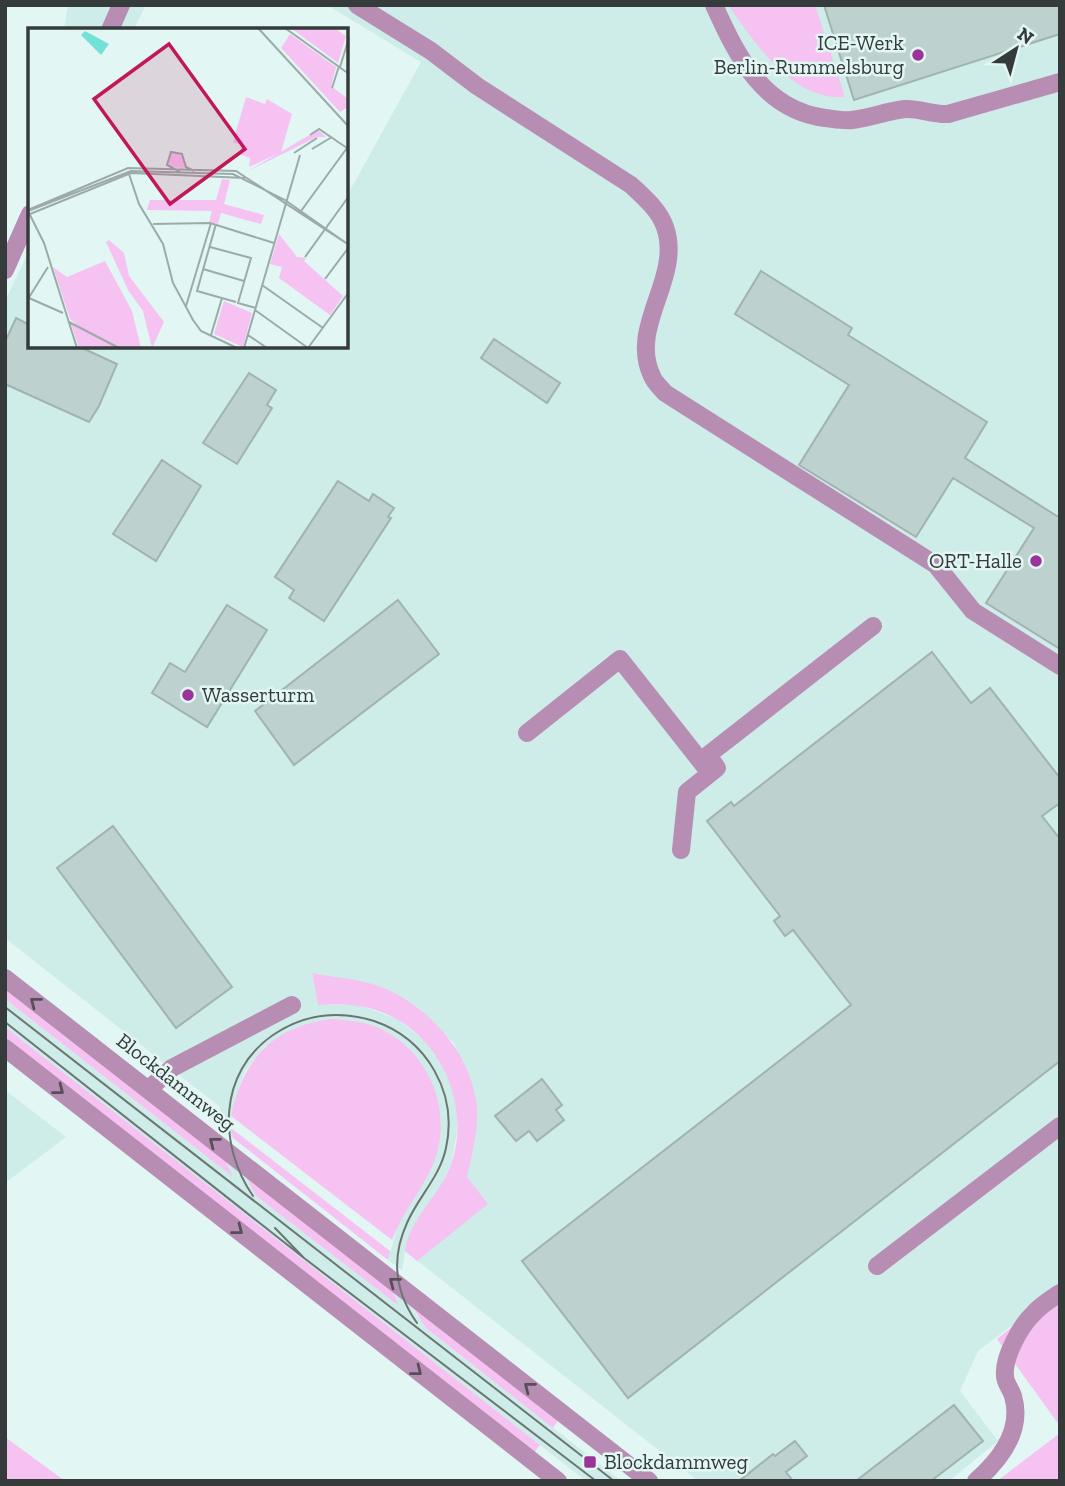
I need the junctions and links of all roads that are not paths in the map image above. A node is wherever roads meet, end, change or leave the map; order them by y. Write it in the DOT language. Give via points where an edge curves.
graph roads {
  1 [pos="121,5"];
  2 [pos="358,5"];
  3 [pos="714,5"];
  4 [pos="111,28"];
  5 [pos="1060,82"];
  6 [pos="28,218"];
  7 [pos="5,270"];
  8 [pos="873,626"];
  9 [pos="1060,666"];
  10 [pos="527,733"];
  11 [pos="710,774"];
  12 [pos="681,850"];
  13 [pos="5,978"];
  14 [pos="292,1005"];
  15 [pos="5,1048"];
  16 [pos="148,1090"];
  17 [pos="1060,1125"];
  18 [pos="877,1266"];
  19 [pos="1060,1293"];
  20 [pos="558,1481"];
  21 [pos="649,1481"];
  22 [pos="976,1481"];
  1 -- 4 [label="street"];
  2 -- 9 [label="street" via="631,185 652,205 665,227 670,257 645,352 652,377 665,393 936,565 973,611"];
  3 -- 5 [label="street" via="736,53 769,95 808,116 851,121 908,109 948,114"];
  6 -- 7 [label="street"];
  8 -- 11 [label="street" via="708,755 717,768"];
  10 -- 11 [label="street" via="620,659"];
  11 -- 12 [label="street" via="687,792"];
  16 -- 13 [label="street, Blockdammweg, one-way"];
  14 -- 16 [label="street" via="172,1068"];
  15 -- 20 [label="street, one-way"];
  21 -- 16 [label="street, Blockdammweg, one-way"];
  17 -- 18 [label="street"];
  19 -- 22 [label="street" via="1032,1314 1008,1351 1005,1376 1014,1397 1016,1420 994,1465"];
}
